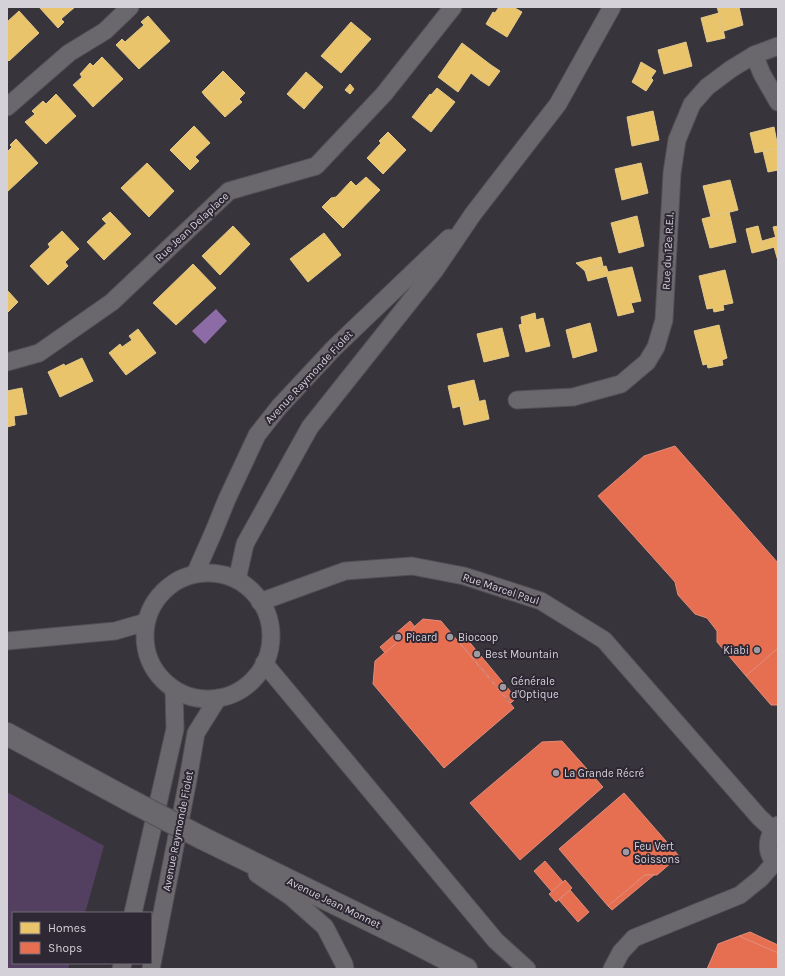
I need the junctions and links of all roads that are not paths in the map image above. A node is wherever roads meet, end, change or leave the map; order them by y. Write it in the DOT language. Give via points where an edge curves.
graph roads {
  1 [pos="130,7"];
  2 [pos="453,7"];
  3 [pos="612,7"];
  4 [pos="778,46"];
  5 [pos="754,55"];
  6 [pos="778,102"];
  7 [pos="7,106"];
  8 [pos="473,214"];
  9 [pos="7,362"];
  10 [pos="517,400"];
  11 [pos="195,574"];
  12 [pos="237,580"];
  13 [pos="260,602"];
  14 [pos="146,622"];
  15 [pos="7,641"];
  16 [pos="264,663"];
  17 [pos="174,689"];
  18 [pos="218,698"];
  19 [pos="7,734"];
  20 [pos="775,828"];
  21 [pos="202,838"];
  22 [pos="777,863"];
  23 [pos="135,909"];
  24 [pos="152,964"];
  25 [pos="344,969"];
  26 [pos="466,969"];
  27 [pos="527,969"];
  28 [pos="612,969"];
  1 -- 7 [label="street" via="105,31 69,53"];
  2 -- 9 [label="street, Rue Jean Delaplace" via="384,94 316,166 229,191 112,302 40,353"];
  3 -- 8 [label="street, Avenue Raymonde Fiolet" via="558,104"];
  4 -- 5 [label="street, Rue du 12e R.E.I."];
  5 -- 6 [label="street"];
  5 -- 10 [label="street, Rue du 12e R.E.I." via="731,68 707,87 692,104 677,140 672,173 664,320 656,347 647,362 621,384 573,398"];
  8 -- 11 [label="street, Avenue Raymonde Fiolet" via="334,348 279,407 257,435"];
  8 -- 12 [label="street, Avenue Raymonde Fiolet" via="435,270 310,427 245,544"];
  11 -- 12 [label="street" via="224,574"];
  11 -- 14 [label="street" via="178,580 163,591 152,606"];
  12 -- 13 [label="street"];
  13 -- 16 [label="street" via="267,616 270,632 269,648"];
  13 -- 20 [label="street, Rue Marcel Paul" via="345,571 412,566 464,576 541,601 604,640 754,811"];
  14 -- 15 [label="street" via="115,631"];
  14 -- 17 [label="street" via="145,641 150,660 159,676"];
  16 -- 18 [label="street" via="256,676 245,686 232,694"];
  16 -- 27 [label="street" via="496,941"];
  17 -- 18 [label="street" via="195,697"];
  17 -- 23 [label="street" via="175,729"];
  18 -- 24 [label="street, Avenue Raymonde Fiolet" via="196,732"];
  19 -- 21 [label="main road, Avenue Jean Monnet, bridge"];
  20 -- 22 [label="street" via="769,838 768,847 770,855"];
  21 -- 25 [label="street" via="290,896 325,927 344,964"];
  21 -- 26 [label="main road, Avenue Jean Monnet"];
  22 -- 28 [label="street" via="740,895 634,938 621,952"];
}
